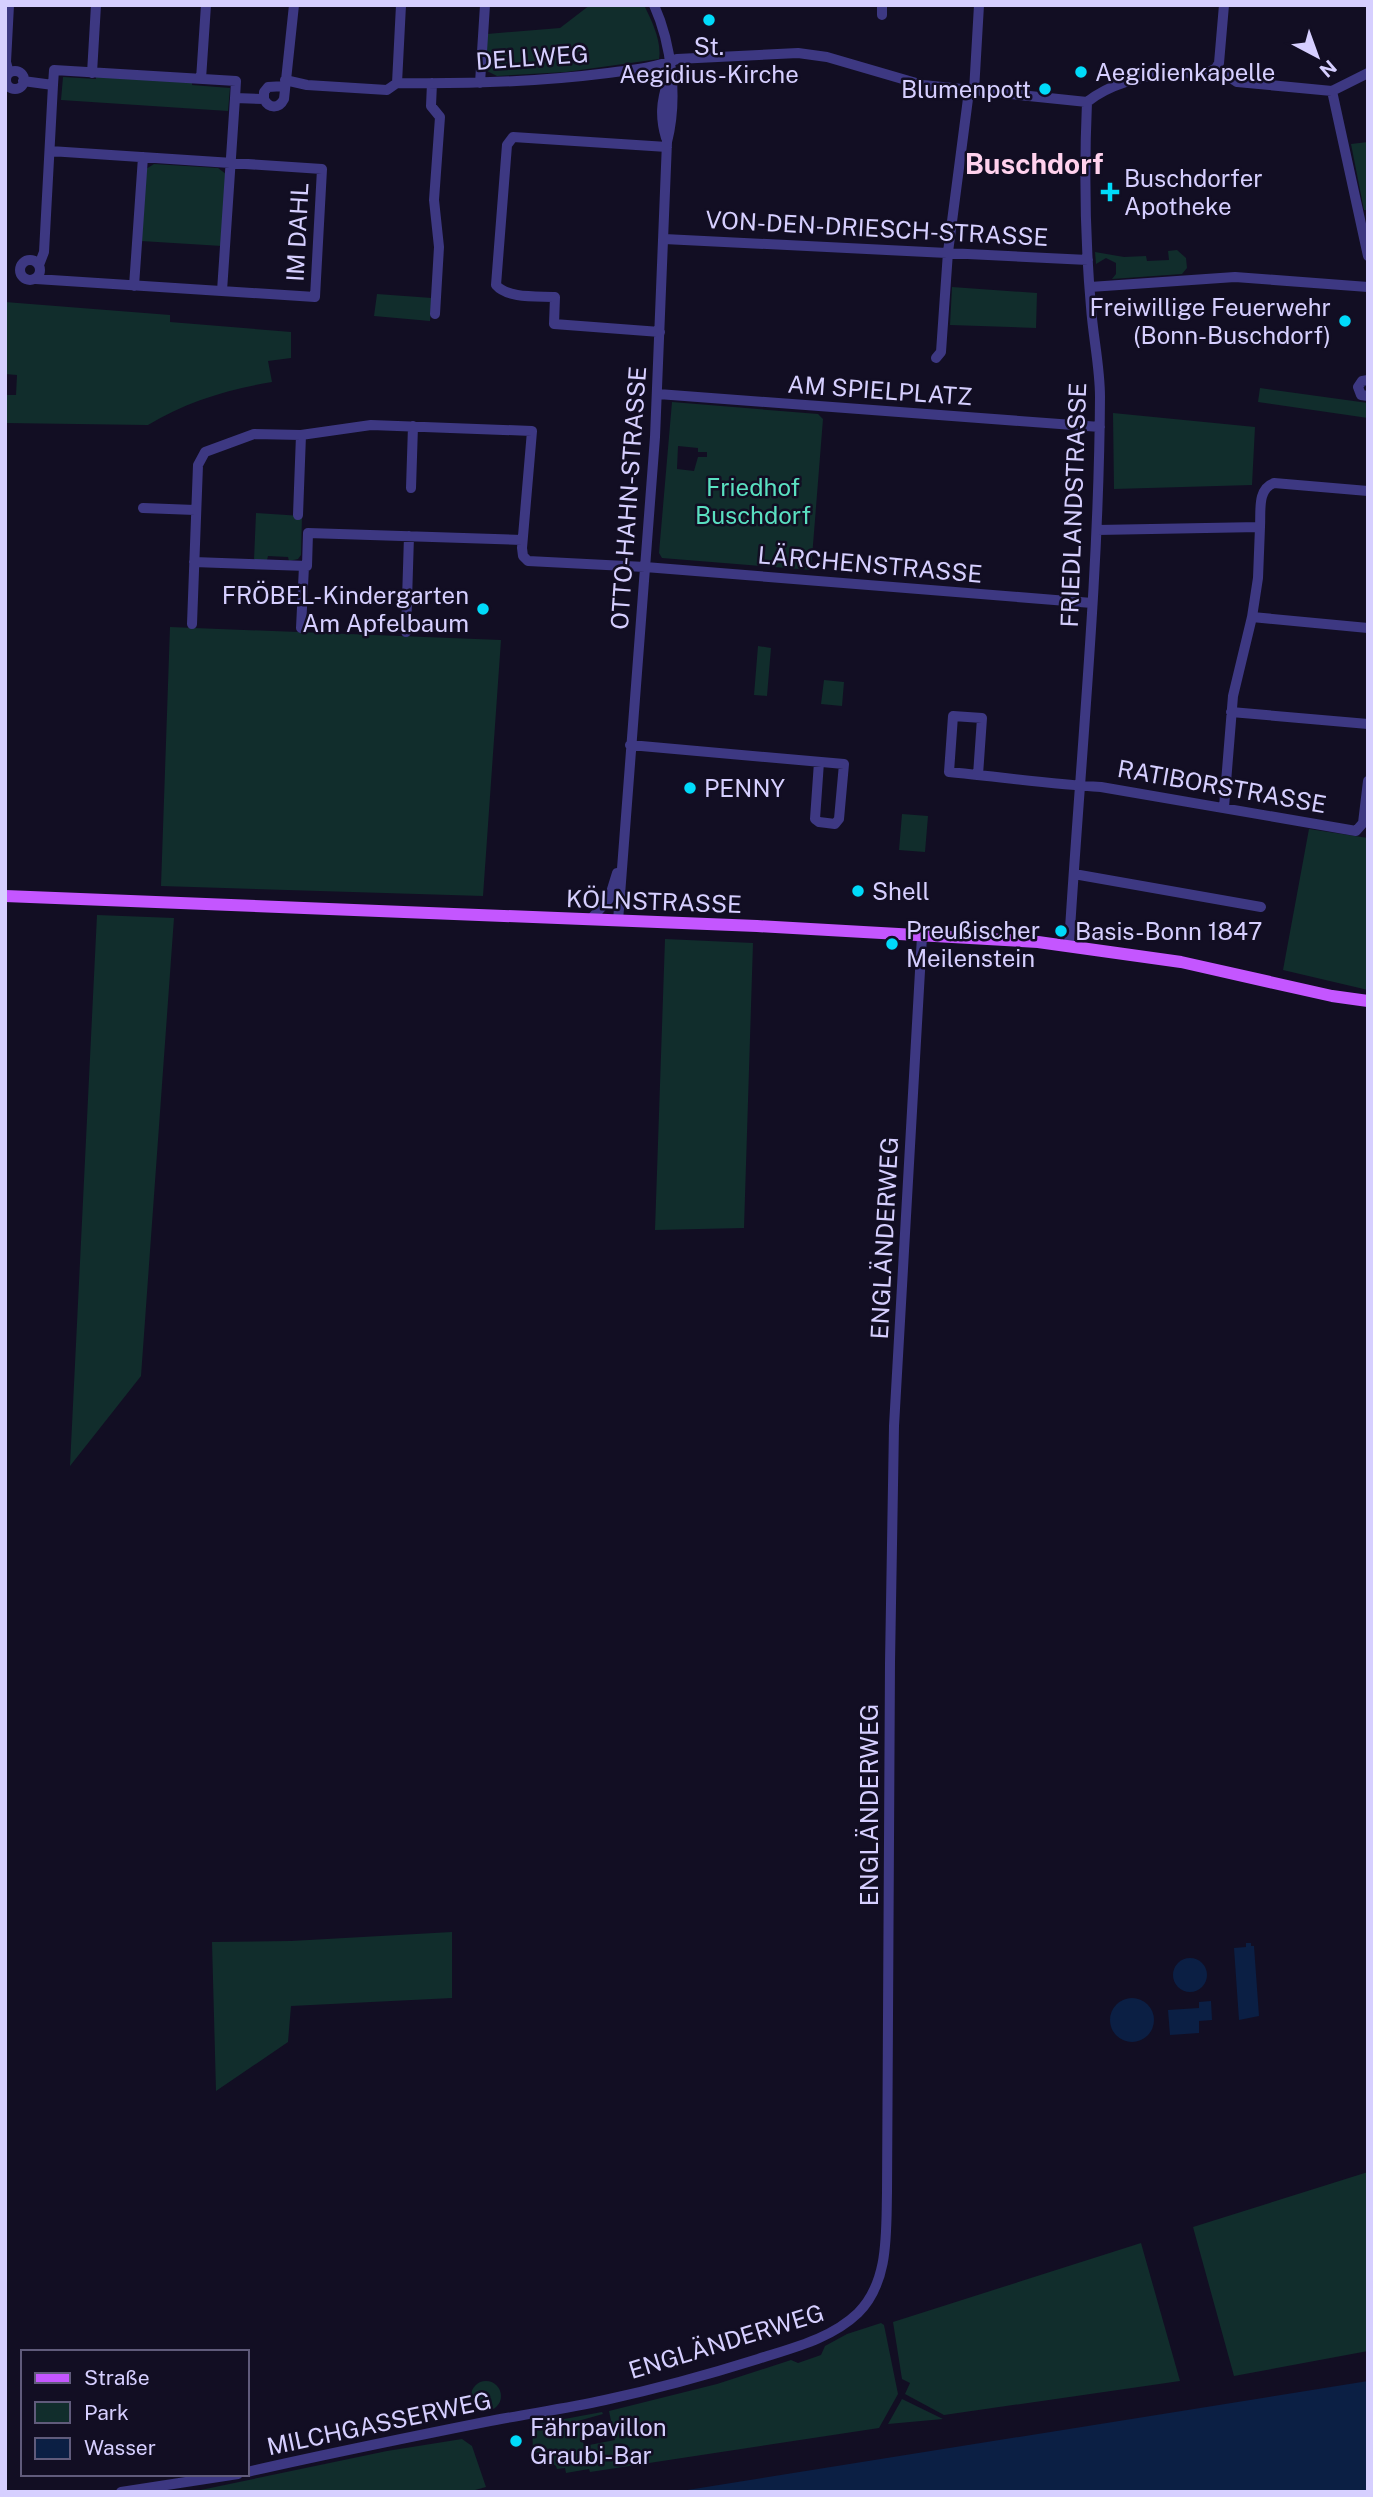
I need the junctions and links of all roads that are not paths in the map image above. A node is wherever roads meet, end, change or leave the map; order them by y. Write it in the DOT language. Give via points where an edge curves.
graph roads {
  1 [pos="9,5"];
  2 [pos="96,5"];
  3 [pos="206,5"];
  4 [pos="293,5"];
  5 [pos="401,5"];
  6 [pos="485,5"];
  7 [pos="654,5"];
  8 [pos="979,5"];
  9 [pos="1224,5"];
  10 [pos="670,67"];
  11 [pos="1216,68"];
  12 [pos="92,73"];
  13 [pos="1368,73"];
  14 [pos="201,79"];
  15 [pos="285,83"];
  16 [pos="397,83"];
  17 [pos="432,83"];
  18 [pos="480,83"];
  19 [pos="53,85"];
  20 [pos="971,91"];
  21 [pos="1332,91"];
  22 [pos="235,98"];
  23 [pos="264,99"];
  24 [pos="1087,102"];
  25 [pos="667,145"];
  26 [pos="50,151"];
  27 [pos="143,157"];
  28 [pos="231,162"];
  29 [pos="664,239"];
  30 [pos="948,252"];
  31 [pos="1368,256"];
  32 [pos="1088,260"];
  33 [pos="39,265"];
  34 [pos="36,279"];
  35 [pos="134,285"];
  36 [pos="1090,287"];
  37 [pos="1368,287"];
  38 [pos="222,291"];
  39 [pos="435,314"];
  40 [pos="660,332"];
  41 [pos="936,358"];
  42 [pos="1368,380"];
  43 [pos="658,394"];
  44 [pos="1368,397"];
  45 [pos="413,426"];
  46 [pos="1100,428"];
  47 [pos="301,435"];
  48 [pos="411,488"];
  49 [pos="1368,491"];
  50 [pos="144,508"];
  51 [pos="195,510"];
  52 [pos="298,515"];
  53 [pos="1260,527"];
  54 [pos="1097,530"];
  55 [pos="409,536"];
  56 [pos="522,540"];
  57 [pos="194,562"];
  58 [pos="304,566"];
  59 [pos="645,566"];
  60 [pos="1092,603"];
  61 [pos="1252,617"];
  62 [pos="192,624"];
  63 [pos="302,628"];
  64 [pos="1368,628"];
  65 [pos="406,632"];
  66 [pos="1231,712"];
  67 [pos="1368,724"];
  68 [pos="630,745"];
  69 [pos="820,762"];
  70 [pos="978,775"];
  71 [pos="1368,780"];
  72 [pos="1080,785"];
  73 [pos="1224,807"];
  74 [pos="622,856"];
  75 [pos="1074,874"];
  76 [pos="5,890"];
  77 [pos="5,896"];
  78 [pos="33,897"];
  79 [pos="1261,907"];
  80 [pos="590,920"];
  81 [pos="618,921"];
  82 [pos="922,936"];
  83 [pos="1069,945"];
  84 [pos="1368,1001"];
  85 [pos="520,2415"];
  86 [pos="248,2472"];
  87 [pos="225,2476"];
  88 [pos="121,2492"];
  1 -- 19 [label="street" via="9,73 19,72 23,81"];
  2 -- 12 [label="street"];
  3 -- 14 [label="street"];
  4 -- 15 [label="street"];
  5 -- 16 [label="street"];
  6 -- 18 [label="street"];
  7 -- 10 [label="street, OTTO-HAHN-STRASSE"];
  8 -- 20 [label="street"];
  9 -- 11 [label="street"];
  10 -- 18 [label="street, DELLWEG"];
  10 -- 20 [label="street, DELLWEG" via="677,59 798,53 827,57 907,82"];
  10 -- 25 [label="street, OTTO-HAHN-STRASSE"];
  11 -- 21 [label="street" via="1237,82"];
  11 -- 24 [label="street" via="1209,73 1134,80 1101,91"];
  12 -- 14 [label="street"];
  12 -- 19 [label="street" via="54,70"];
  13 -- 21 [label="street"];
  14 -- 22 [label="street" via="236,81"];
  15 -- 16 [label="street, DELLWEG" via="387,90"];
  15 -- 23 [label="street" via="268,87"];
  15 -- 23 [label="street" via="281,105 271,106"];
  16 -- 17 [label="street, DELLWEG"];
  17 -- 18 [label="street, DELLWEG"];
  17 -- 39 [label="street" via="431,106 440,117 434,200 439,247"];
  19 -- 26 [label="street"];
  20 -- 24 [label="street, DELLWEG"];
  20 -- 30 [label="street"];
  21 -- 31 [label="street"];
  22 -- 23 [label="street"];
  22 -- 28 [label="street"];
  24 -- 32 [label="street, FRIEDLANDSTRASSE"];
  25 -- 29 [label="street, OTTO-HAHN-STRASSE"];
  25 -- 40 [label="street" via="513,137 507,145 496,285 508,293 555,297 554,324"];
  26 -- 27 [label="street, IM DAHL"];
  26 -- 33 [label="street" via="44,252"];
  27 -- 28 [label="street, IM DAHL"];
  27 -- 35 [label="street"];
  28 -- 38 [label="street"];
  28 -- 38 [label="street, IM DAHL" via="322,169 315,297"];
  29 -- 30 [label="street, VON-DEN-DRIESCH-STRASSE"];
  29 -- 40 [label="street, OTTO-HAHN-STRASSE"];
  30 -- 32 [label="street, VON-DEN-DRIESCH-STRASSE"];
  30 -- 41 [label="street" via="941,352"];
  32 -- 36 [label="street, FRIEDLANDSTRASSE"];
  33 -- 34 [label="street"];
  33 -- 34 [label="street" via="27,260 20,268 26,279"];
  34 -- 35 [label="street, IM DAHL"];
  35 -- 38 [label="street, IM DAHL"];
  36 -- 37 [label="street" via="1235,277"];
  36 -- 46 [label="street, FRIEDLANDSTRASSE"];
  40 -- 43 [label="street, OTTO-HAHN-STRASSE"];
  42 -- 44 [label="street" via="1358,387 1361,395"];
  43 -- 46 [label="street, AM SPIELPLATZ"];
  43 -- 59 [label="street, OTTO-HAHN-STRASSE"];
  45 -- 47 [label="street" via="371,425"];
  45 -- 48 [label="street"];
  45 -- 56 [label="street" via="531,431"];
  46 -- 54 [label="street, FRIEDLANDSTRASSE"];
  47 -- 51 [label="street" via="254,433 205,452 198,465"];
  47 -- 52 [label="street"];
  49 -- 53 [label="street" via="1274,483 1262,492"];
  50 -- 51 [label="street"];
  51 -- 57 [label="street"];
  53 -- 54 [label="street"];
  53 -- 61 [label="street"];
  54 -- 60 [label="street, FRIEDLANDSTRASSE"];
  55 -- 56 [label="street"];
  55 -- 58 [label="street" via="309,533"];
  55 -- 65 [label="street"];
  56 -- 59 [label="street, LÄRCHENSTRASSE" via="528,561"];
  57 -- 58 [label="street"];
  57 -- 62 [label="street"];
  58 -- 63 [label="street"];
  59 -- 60 [label="street, LÄRCHENSTRASSE"];
  59 -- 68 [label="street, OTTO-HAHN-STRASSE"];
  60 -- 72 [label="street, FRIEDLANDSTRASSE"];
  61 -- 64 [label="street"];
  61 -- 66 [label="street"];
  66 -- 67 [label="street"];
  66 -- 73 [label="street"];
  68 -- 69 [label="street"];
  68 -- 74 [label="street, OTTO-HAHN-STRASSE"];
  69 -- 69 [label="street" via="815,819 835,824 844,764"];
  70 -- 70 [label="street" via="949,772 953,716 982,718"];
  70 -- 72 [label="street"];
  71 -- 73 [label="street, RATIBORSTRASSE" via="1363,823 1358,830"];
  72 -- 73 [label="street, RATIBORSTRASSE"];
  72 -- 75 [label="street, FRIEDLANDSTRASSE"];
  74 -- 80 [label="street, OTTO-HAHN-STRASSE" via="609,899"];
  74 -- 81 [label="street, OTTO-HAHN-STRASSE"];
  75 -- 79 [label="street"];
  75 -- 83 [label="street, FRIEDLANDSTRASSE"];
  76 -- 78 [label="street"];
  77 -- 78 [label="main road, KÖLNSTRASSE"];
  78 -- 80 [label="main road, KÖLNSTRASSE"];
  80 -- 81 [label="main road, KÖLNSTRASSE"];
  81 -- 82 [label="main road, KÖLNSTRASSE"];
  82 -- 83 [label="main road, KÖLNSTRASSE"];
  82 -- 85 [label="street, ENGLÄNDERWEG" via="894,1426 883,2264 864,2306 831,2333 699,2377"];
  83 -- 84 [label="main road, KÖLNSTRASSE" via="1181,962"];
  85 -- 86 [label="street, MILCHGASSERWEG"];
  87 -- 88 [label="street, MILCHGASSERWEG"];
}
